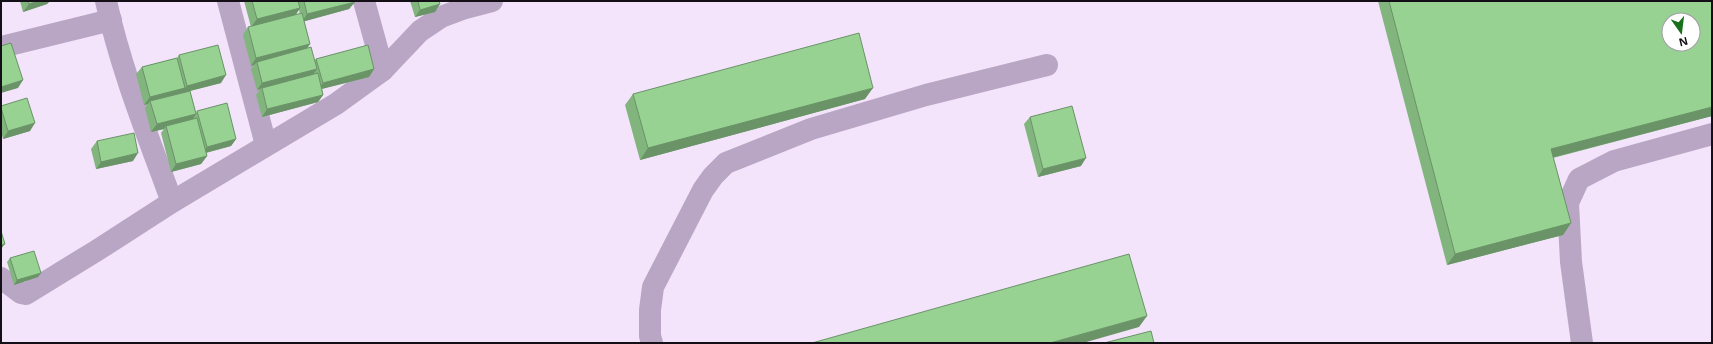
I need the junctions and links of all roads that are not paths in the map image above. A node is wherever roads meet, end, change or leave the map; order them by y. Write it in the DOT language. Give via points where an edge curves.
graph roads {
  1 [pos="228,1"];
  2 [pos="364,1"];
  3 [pos="492,1"];
  4 [pos="109,10"];
  5 [pos="1,47"];
  6 [pos="1047,66"];
  7 [pos="383,70"];
  8 [pos="1712,134"];
  9 [pos="266,145"];
  10 [pos="172,202"];
  11 [pos="1,278"];
  12 [pos="652,343"];
  13 [pos="1582,343"];
  1 -- 9 [label="street"];
  2 -- 7 [label="street"];
  3 -- 7 [label="street" via="465,8 420,31"];
  4 -- 5 [label="street"];
  4 -- 10 [label="street" via="138,105"];
  6 -- 12 [label="street" via="926,95 811,129 726,163 703,190 653,287 650,310"];
  7 -- 9 [label="street" via="336,104"];
  8 -- 13 [label="street" via="1614,161 1579,179 1568,203 1571,262"];
  9 -- 10 [label="street"];
  10 -- 11 [label="street" via="26,294"];
}
